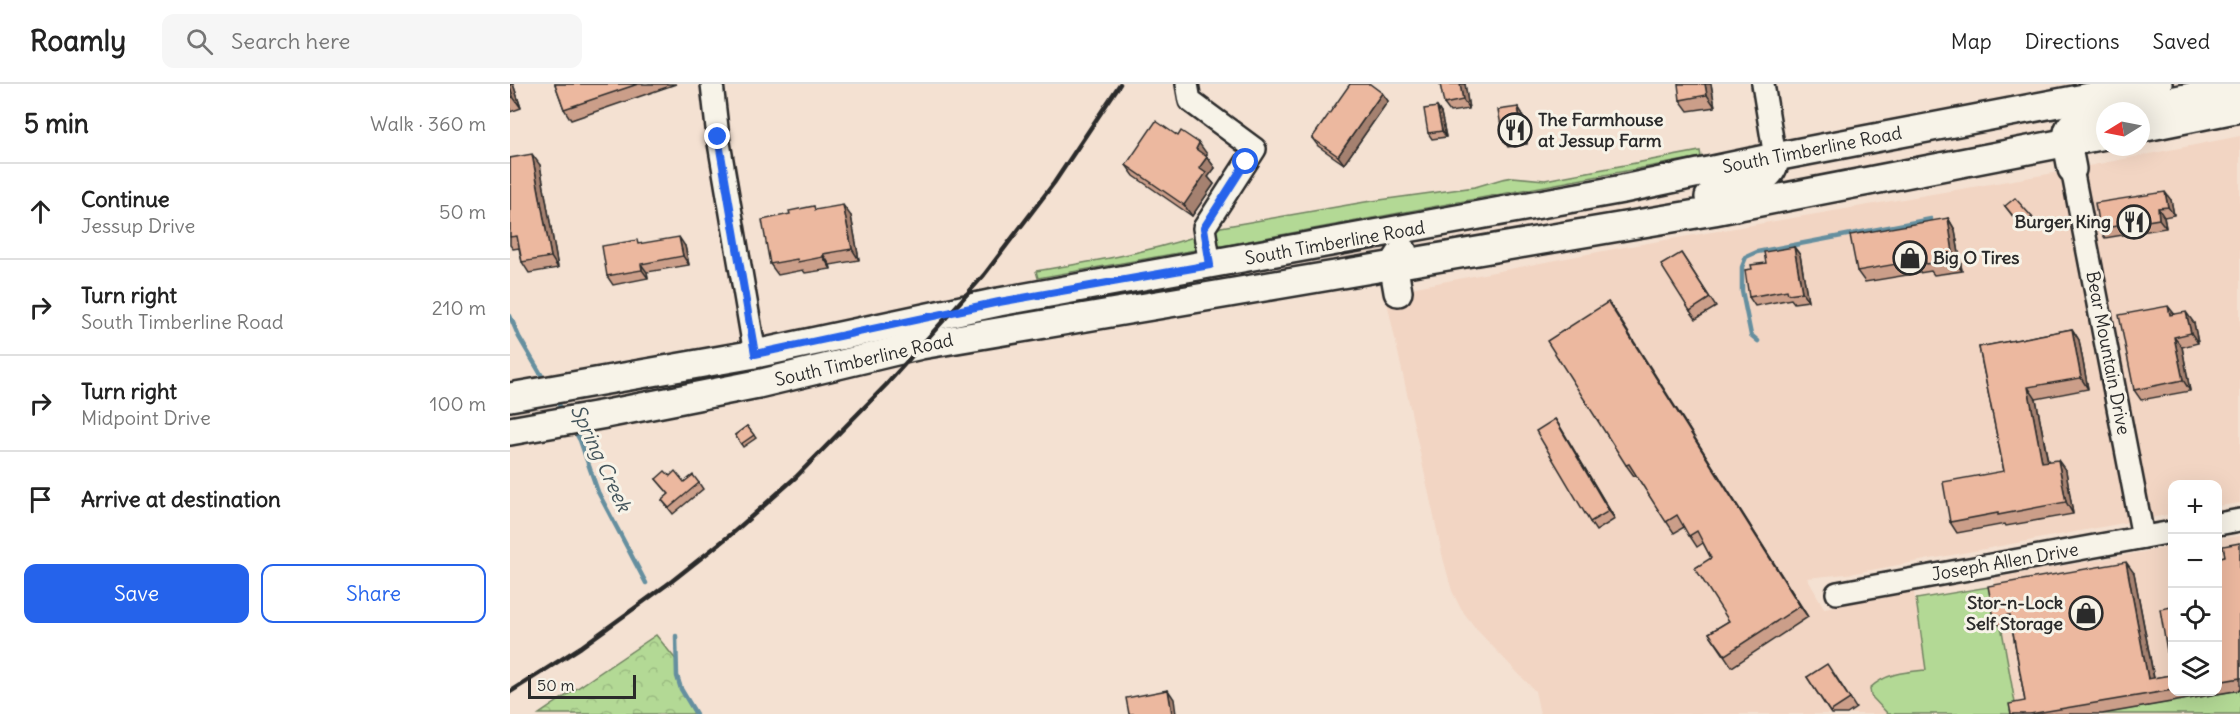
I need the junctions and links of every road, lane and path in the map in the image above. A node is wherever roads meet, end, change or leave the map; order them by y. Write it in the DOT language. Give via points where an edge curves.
graph roads {
  1 [pos="712,84"];
  2 [pos="1187,84"];
  3 [pos="1763,84"];
  4 [pos="2158,84"];
  5 [pos="2240,87"];
  6 [pos="2150,105"];
  7 [pos="2240,108"];
  8 [pos="2096,116"];
  9 [pos="2150,126"];
  10 [pos="2096,140"];
  11 [pos="2069,156"];
  12 [pos="1775,157"];
  13 [pos="1623,189"];
  14 [pos="1590,232"];
  15 [pos="1210,265"];
  16 [pos="1396,279"];
  17 [pos="755,354"];
  18 [pos="580,375"];
  19 [pos="510,379"];
  20 [pos="510,397"];
  21 [pos="518,433"];
  22 [pos="2240,520"];
  23 [pos="2222,523"];
  24 [pos="2168,533"];
  25 [pos="2143,537"];
  26 [pos="1837,593"];
  1 -- 17 [label="street"];
  2 -- 15 [label="street" via="1190,101 1255,149 1204,228"];
  3 -- 12 [label="street"];
  4 -- 12 [label="main road, South Timberline Road"];
  5 -- 6 [label="main road"];
  7 -- 9 [label="main road"];
  8 -- 11 [label="main road" via="2073,123 2068,129"];
  10 -- 11 [label="main road, South Timberline Road"];
  11 -- 14 [label="main road, South Timberline Road"];
  11 -- 25 [label="street, Bear Mountain Drive"];
  12 -- 13 [label="main road, South Timberline Road"];
  12 -- 14 [label="main road" via="1772,169 1762,180"];
  13 -- 15 [label="main road, South Timberline Road"];
  13 -- 16 [label="main road" via="1536,221 1410,249 1398,257"];
  14 -- 16 [label="main road, South Timberline Road"];
  15 -- 17 [label="main road, South Timberline Road" via="999,302"];
  16 -- 21 [label="main road, South Timberline Road" via="1230,292 932,343 758,384"];
  17 -- 18 [label="main road, South Timberline Road" via="638,374"];
  18 -- 19 [label="main road"];
  18 -- 20 [label="main road"];
  22 -- 23 [label="street"];
  24 -- 25 [label="street, Joseph Allen Drive"];
  25 -- 26 [label="street, Joseph Allen Drive"];
}
